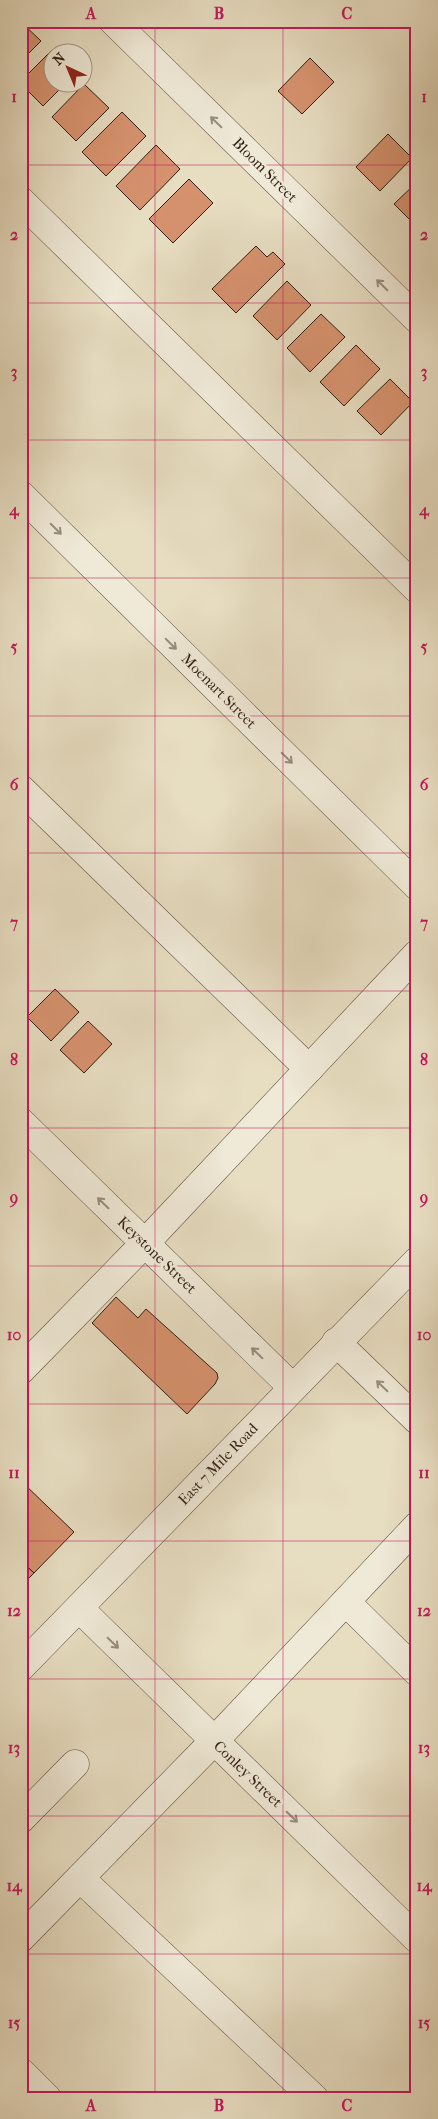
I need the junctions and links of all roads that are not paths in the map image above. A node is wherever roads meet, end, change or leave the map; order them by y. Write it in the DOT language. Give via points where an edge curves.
graph roads {
  1 [pos="113,21"];
  2 [pos="21,201"];
  3 [pos="417,319"];
  4 [pos="21,495"];
  5 [pos="417,589"];
  6 [pos="21,789"];
  7 [pos="417,886"];
  8 [pos="417,954"];
  9 [pos="308,1069"];
  10 [pos="21,1122"];
  11 [pos="145,1243"];
  12 [pos="417,1261"];
  13 [pos="336,1342"];
  14 [pos="21,1370"];
  15 [pos="292,1387"];
  16 [pos="417,1420"];
  17 [pos="417,1526"];
  18 [pos="346,1602"];
  19 [pos="78,1608"];
  20 [pos="21,1667"];
  21 [pos="417,1672"];
  22 [pos="214,1741"];
  23 [pos="75,1764"];
  24 [pos="21,1819"];
  25 [pos="80,1878"];
  26 [pos="21,1938"];
  27 [pos="417,1939"];
  28 [pos="21,2072"];
  29 [pos="48,2098"];
  30 [pos="314,2098"];
  3 -- 1 [label="street, Bloom Street, one-way"];
  2 -- 5 [label="street"];
  4 -- 7 [label="street, Moenart Street, one-way"];
  6 -- 9 [label="street"];
  8 -- 9 [label="street"];
  9 -- 11 [label="street"];
  11 -- 10 [label="street, Keystone Street, one-way"];
  11 -- 14 [label="street"];
  15 -- 11 [label="street, Keystone Street, one-way"];
  12 -- 13 [label="street, East 7 Mile Road"];
  13 -- 15 [label="street, East 7 Mile Road"];
  16 -- 13 [label="street, one-way"];
  15 -- 19 [label="street, East 7 Mile Road"];
  17 -- 18 [label="street"];
  18 -- 21 [label="street"];
  18 -- 22 [label="street"];
  19 -- 20 [label="street, East 7 Mile Road"];
  19 -- 22 [label="street, Conley Street, one-way"];
  22 -- 25 [label="street"];
  22 -- 27 [label="street, Conley Street, one-way"];
  23 -- 24 [label="street"];
  25 -- 26 [label="street"];
  25 -- 30 [label="street"];
  28 -- 29 [label="street"];
}
